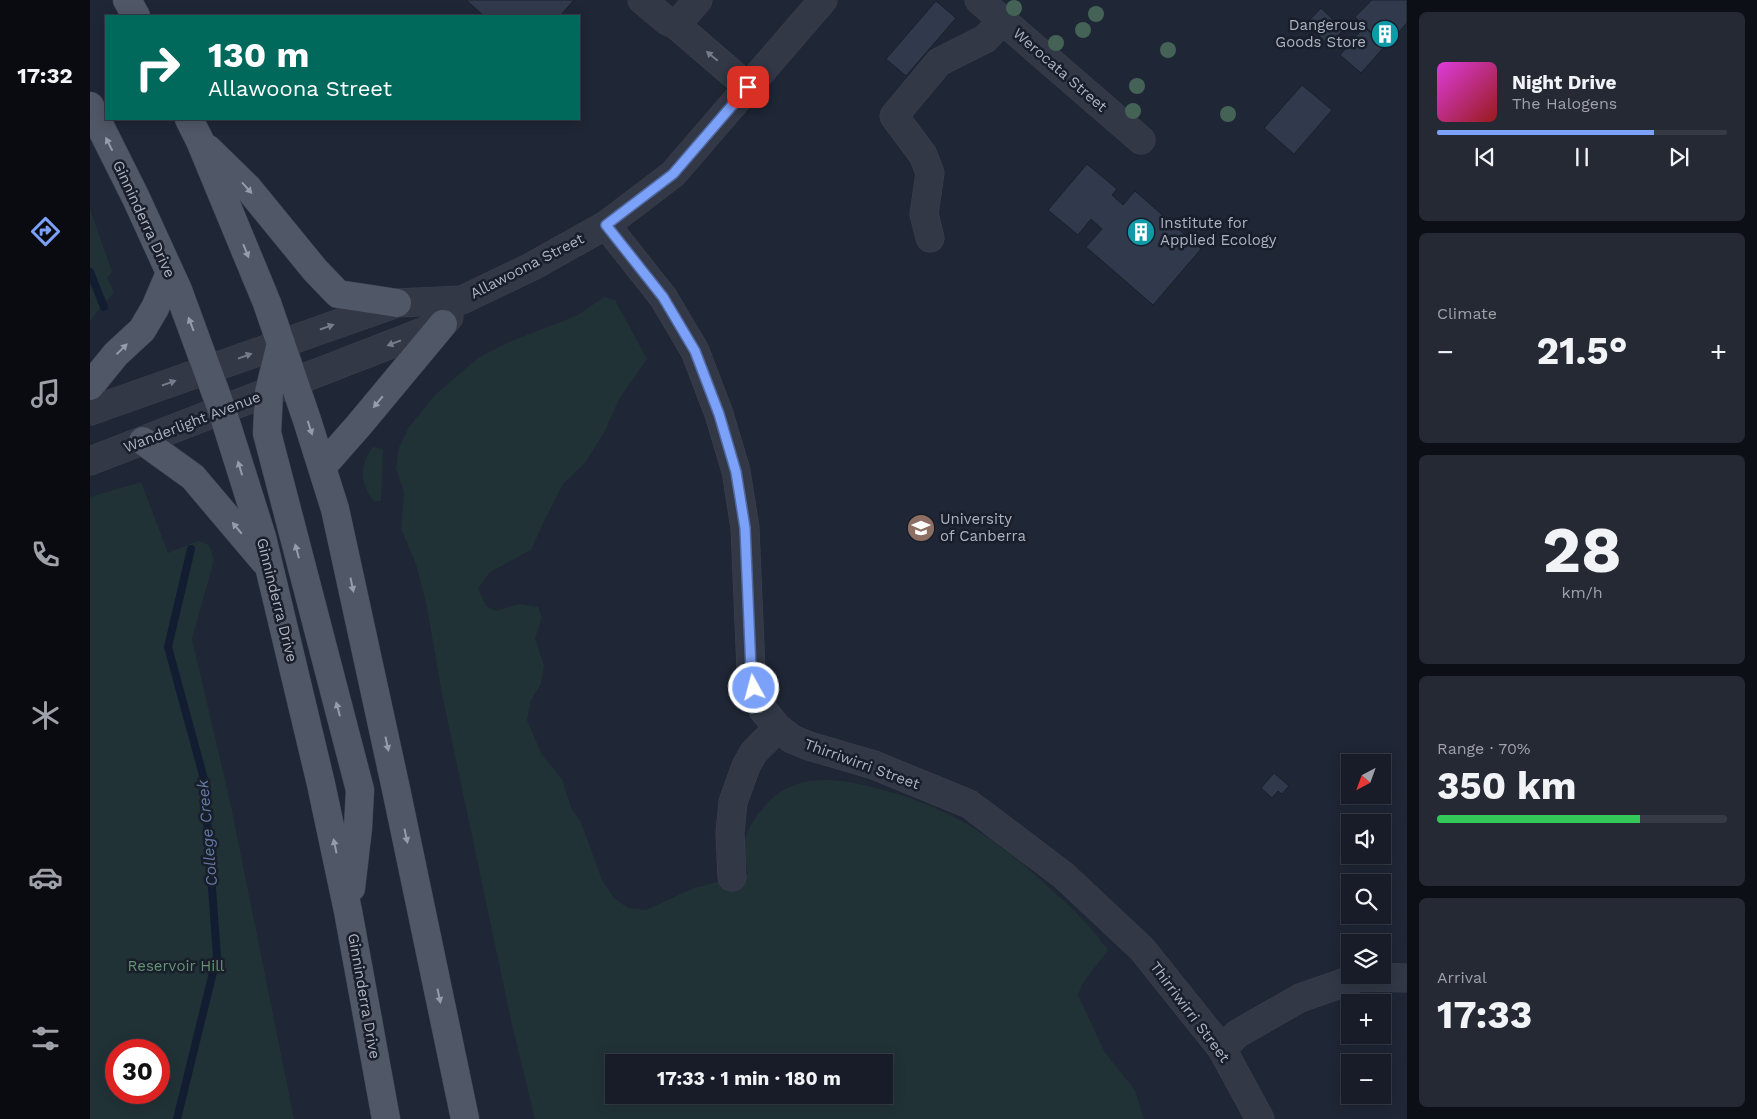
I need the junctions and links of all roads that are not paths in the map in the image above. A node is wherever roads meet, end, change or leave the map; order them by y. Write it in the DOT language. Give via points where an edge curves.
graph roads {
  1 [pos="127,0"];
  2 [pos="642,0"];
  3 [pos="698,0"];
  4 [pos="823,0"];
  5 [pos="979,0"];
  6 [pos="135,15"];
  7 [pos="1003,20"];
  8 [pos="676,25"];
  9 [pos="748,87"];
  10 [pos="90,106"];
  11 [pos="194,130"];
  12 [pos="1141,140"];
  13 [pos="606,225"];
  14 [pos="930,238"];
  15 [pos="170,273"];
  16 [pos="462,300"];
  17 [pos="397,302"];
  18 [pos="442,324"];
  19 [pos="281,343"];
  20 [pos="208,369"];
  21 [pos="294,382"];
  22 [pos="90,386"];
  23 [pos="269,392"];
  24 [pos="222,410"];
  25 [pos="90,411"];
  26 [pos="143,441"];
  27 [pos="90,461"];
  28 [pos="322,467"];
  29 [pos="269,566"];
  30 [pos="778,728"];
  31 [pos="732,877"];
  32 [pos="348,911"];
  33 [pos="1407,978"];
  34 [pos="1222,1049"];
  35 [pos="386,1119"];
  36 [pos="465,1119"];
  37 [pos="1260,1119"];
  1 -- 6 [label="main road"];
  2 -- 8 [label="street"];
  3 -- 8 [label="street"];
  4 -- 9 [label="street, Allawoona Street"];
  5 -- 7 [label="street, Werocata Street"];
  7 -- 12 [label="street, Werocata Street"];
  7 -- 14 [label="street" via="985,39 939,62 894,116 923,154 930,173 924,214"];
  9 -- 8 [label="street, one-way"];
  9 -- 13 [label="street, Allawoona Street" via="673,174"];
  15 -- 10 [label="main road, Ginninderra Drive, one-way"];
  11 -- 17 [label="main road, one-way" via="338,294"];
  11 -- 19 [label="main road, one-way"];
  13 -- 16 [label="street, Allawoona Street"];
  13 -- 30 [label="street, Thirriwirri Street" via="663,297 695,351 719,414 736,472 745,528 754,688 763,710"];
  20 -- 15 [label="main road, Ginninderra Drive, one-way"];
  22 -- 15 [label="main road, one-way" via="116,354 142,330"];
  16 -- 17 [label="street, Allawoona Street"];
  16 -- 18 [label="street, Allawoona Street"];
  19 -- 17 [label="street, Allawoona Street, one-way"];
  18 -- 21 [label="street, Allawoona Street, one-way"];
  18 -- 28 [label="main road, one-way"];
  20 -- 19 [label="street, Allawoona Street, one-way"];
  19 -- 21 [label="main road"];
  19 -- 23 [label="main road"];
  20 -- 24 [label="main road, Ginninderra Drive"];
  25 -- 20 [label="street, one-way"];
  21 -- 23 [label="street, Wanderlight Avenue"];
  21 -- 28 [label="main road, one-way"];
  23 -- 24 [label="street, Wanderlight Avenue"];
  32 -- 23 [label="main road, one-way" via="360,790 269,447"];
  24 -- 26 [label="street, Wanderlight Avenue"];
  29 -- 24 [label="main road, Ginninderra Drive, one-way"];
  26 -- 27 [label="street, Wanderlight Avenue"];
  29 -- 26 [label="main road, one-way" via="193,477"];
  28 -- 36 [label="main road, one-way" via="335,509"];
  32 -- 29 [label="main road, Ginninderra Drive, one-way"];
  30 -- 31 [label="street" via="754,752 733,802 730,833"];
  30 -- 34 [label="street, Thirriwirri Street" via="809,746 874,766 969,804 1063,875 1142,949"];
  32 -- 35 [label="main road, Ginninderra Drive"];
  33 -- 34 [label="street" via="1360,977 1300,998 1237,1034"];
  34 -- 37 [label="street, Thirriwirri Street"];
}
